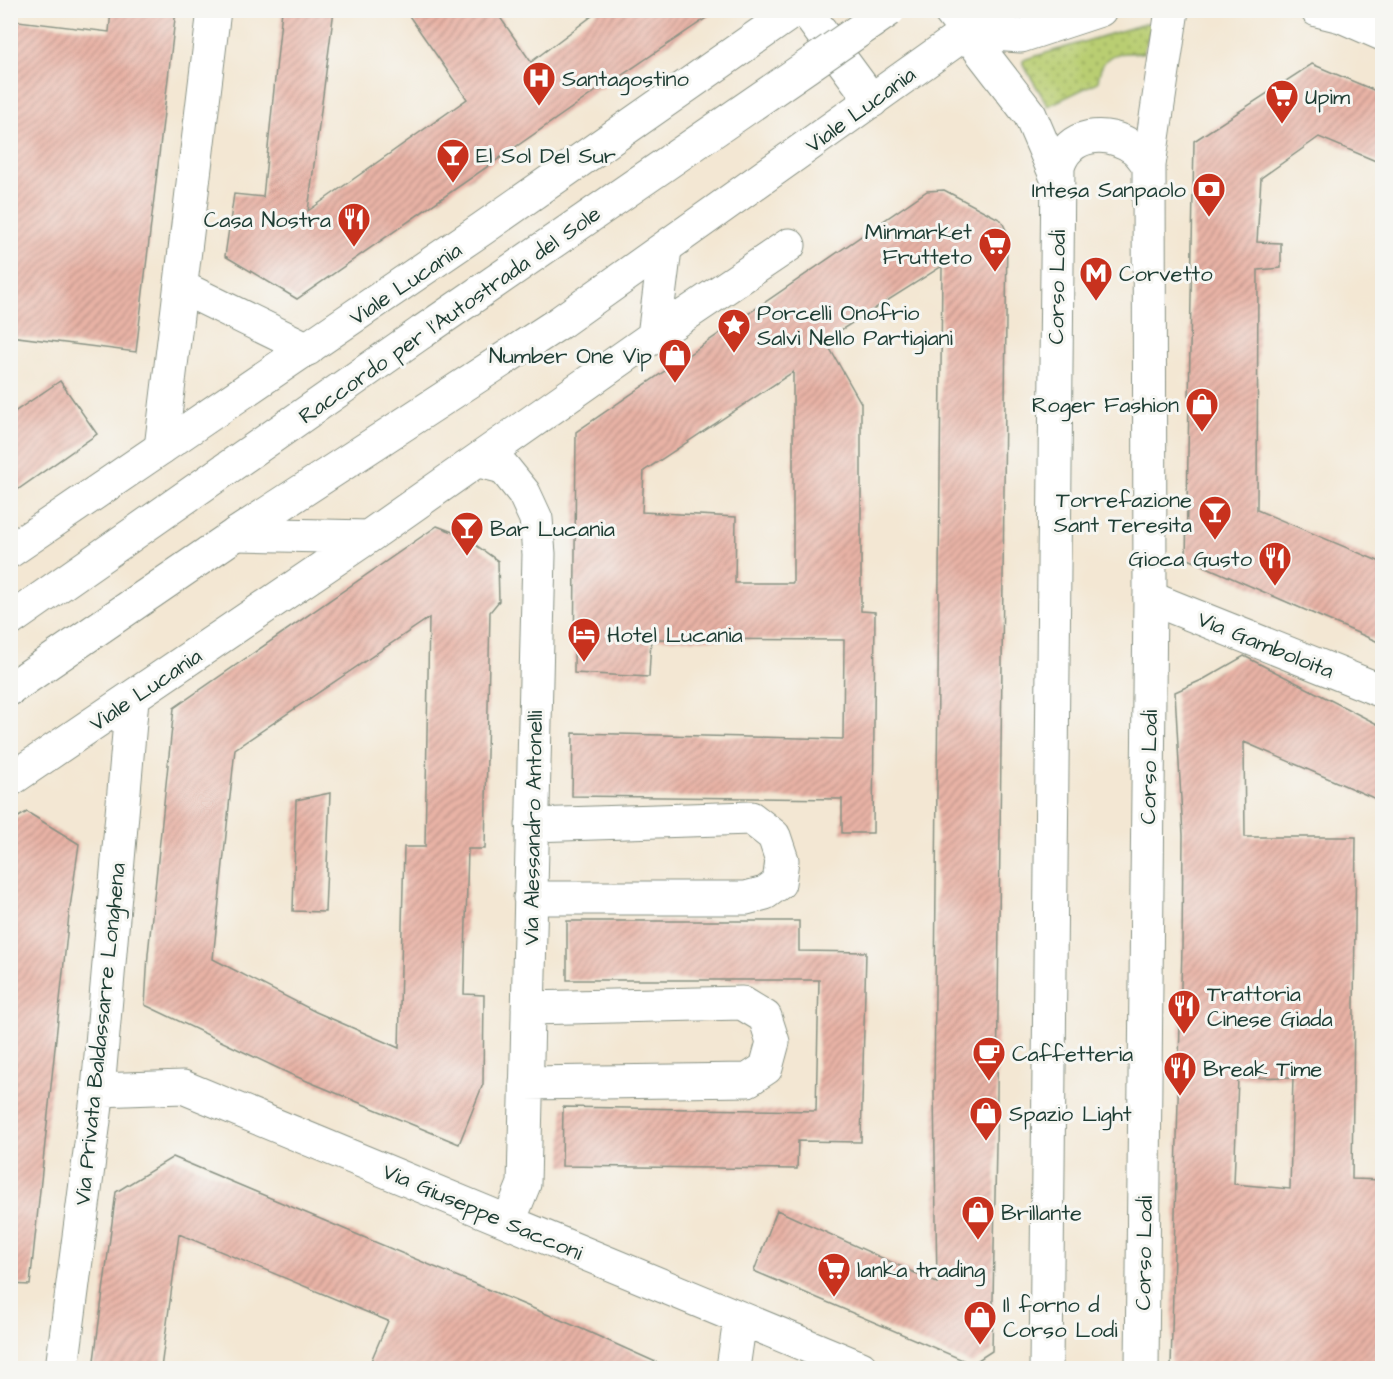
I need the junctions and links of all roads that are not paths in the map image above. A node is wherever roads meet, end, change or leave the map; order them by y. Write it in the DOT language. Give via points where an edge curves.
graph roads {
  1 [pos="214,10"];
  2 [pos="795,10"];
  3 [pos="806,10"];
  4 [pos="890,10"];
  5 [pos="998,10"];
  6 [pos="1100,10"];
  7 [pos="1172,10"];
  8 [pos="1317,10"];
  9 [pos="957,21"];
  10 [pos="1383,34"];
  11 [pos="872,101"];
  12 [pos="1149,165"];
  13 [pos="1057,178"];
  14 [pos="789,245"];
  15 [pos="665,249"];
  16 [pos="181,287"];
  17 [pos="654,336"];
  18 [pos="308,349"];
  19 [pos="161,448"];
  20 [pos="479,461"];
  21 [pos="236,534"];
  22 [pos="368,537"];
  23 [pos="10,550"];
  24 [pos="1150,598"];
  25 [pos="10,620"];
  26 [pos="10,689"];
  27 [pos="1383,690"];
  28 [pos="132,699"];
  29 [pos="10,780"];
  30 [pos="532,825"];
  31 [pos="530,898"];
  32 [pos="528,1008"];
  33 [pos="526,1083"];
  34 [pos="98,1090"];
  35 [pos="509,1221"];
  36 [pos="740,1320"];
  37 [pos="818,1360"];
  38 [pos="62,1368"];
  39 [pos="733,1368"];
  40 [pos="861,1368"];
  41 [pos="1046,1368"];
  42 [pos="1142,1368"];
  1 -- 16 [label="main road"];
  2 -- 18 [label="main road, Viale Lucania"];
  3 -- 11 [label="main road"];
  4 -- 25 [label="main road, Raccordo per l'Autostrada del Sole, bridge"];
  5 -- 9 [label="main road, Viale Lucania"];
  6 -- 9 [label="main road" via="1021,36"];
  7 -- 12 [label="main road, Corso Lodi"];
  8 -- 10 [label="main road"];
  9 -- 11 [label="main road, Viale Lucania"];
  9 -- 13 [label="main road" via="1030,115"];
  11 -- 15 [label="main road, Viale Lucania"];
  12 -- 13 [label="main road" via="1135,149 1119,140 1093,136 1078,141 1065,152"];
  12 -- 24 [label="main road, Corso Lodi"];
  13 -- 41 [label="main road, Corso Lodi"];
  14 -- 17 [label="main road, Viale Lucania"];
  15 -- 17 [label="main road"];
  15 -- 21 [label="main road, Viale Lucania"];
  16 -- 18 [label="main road"];
  16 -- 19 [label="main road"];
  17 -- 20 [label="main road, Viale Lucania"];
  18 -- 19 [label="main road, Viale Lucania"];
  19 -- 23 [label="main road, Viale Lucania"];
  20 -- 22 [label="main road, Viale Lucania"];
  20 -- 30 [label="main road, Via Alessandro Antonelli" via="503,466 524,493 536,519 539,554"];
  21 -- 22 [label="main road"];
  21 -- 26 [label="main road, Viale Lucania"];
  22 -- 28 [label="main road, Viale Lucania"];
  24 -- 27 [label="main road, Via Gamboloita"];
  24 -- 42 [label="main road, Corso Lodi"];
  28 -- 29 [label="main road, Viale Lucania"];
  28 -- 34 [label="main road, Via Privata Baldassarre Longhena"];
  30 -- 31 [label="main road, Via Alessandro Antonelli"];
  30 -- 31 [label="main road" via="750,818 774,836 782,860 779,883 746,898"];
  31 -- 32 [label="main road, Via Alessandro Antonelli"];
  32 -- 33 [label="main road, Via Alessandro Antonelli"];
  32 -- 33 [label="main road" via="742,1003 765,1017 773,1042 766,1068 748,1080"];
  33 -- 35 [label="main road, Via Alessandro Antonelli" via="524,1184"];
  34 -- 35 [label="main road, Via Giuseppe Sacconi" via="183,1087"];
  34 -- 38 [label="main road, Via Privata Baldassarre Longhena"];
  35 -- 36 [label="main road, Via Giuseppe Sacconi"];
  36 -- 37 [label="main road, Via Giuseppe Sacconi"];
  36 -- 39 [label="main road"];
  37 -- 40 [label="main road, Via Giuseppe Sacconi"];
}
